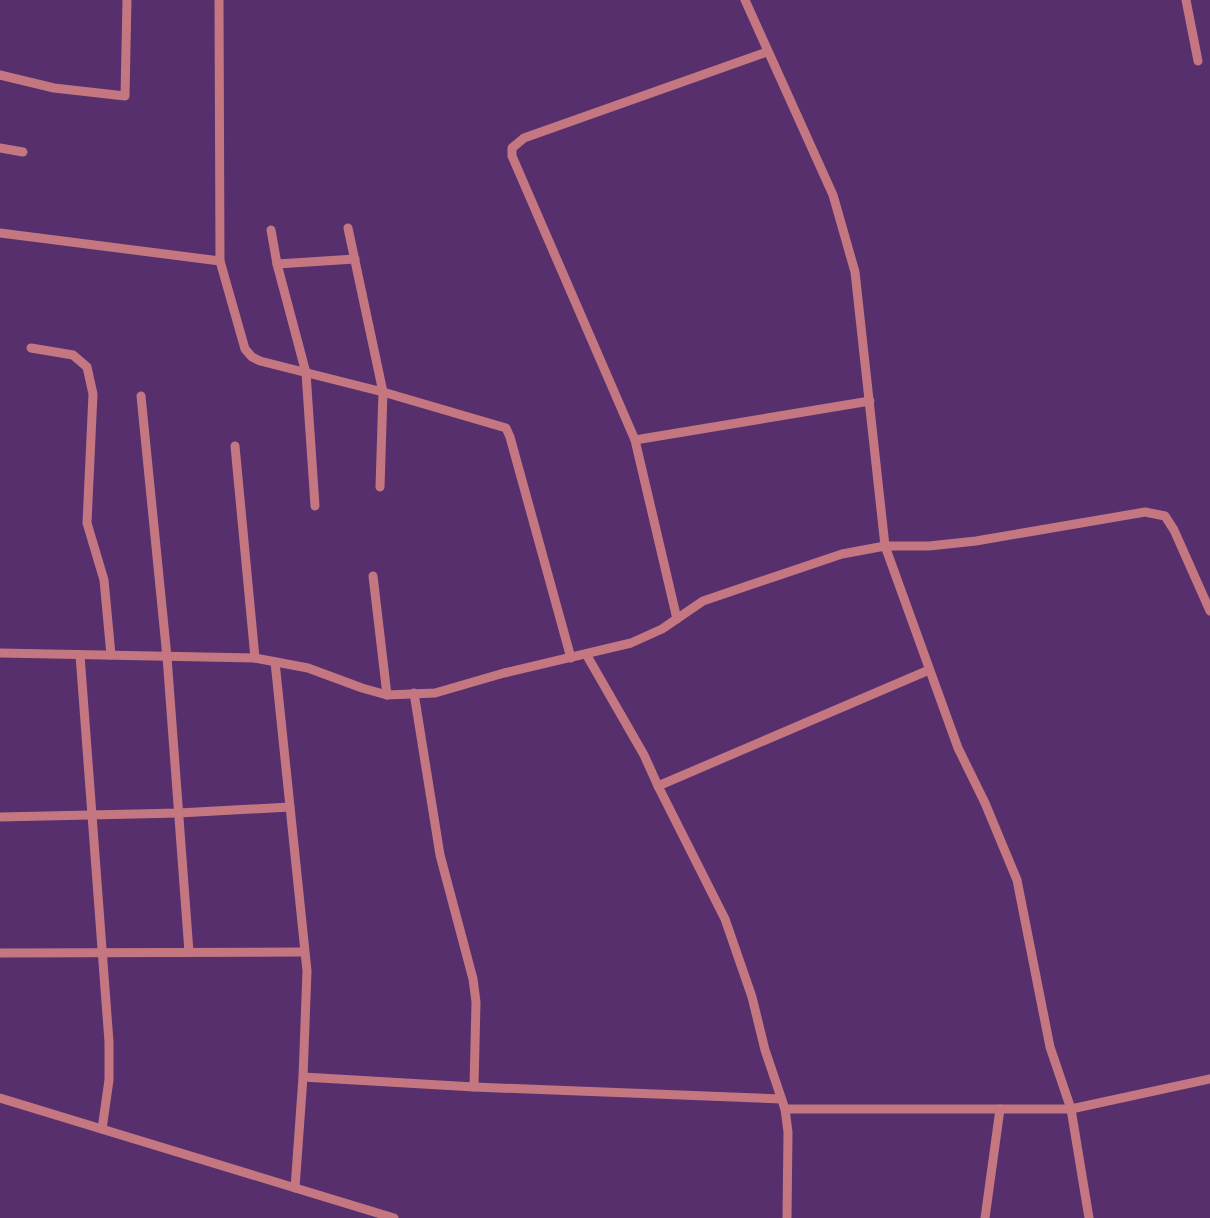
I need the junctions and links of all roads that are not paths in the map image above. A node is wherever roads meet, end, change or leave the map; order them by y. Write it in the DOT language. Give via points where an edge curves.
graph roads {
  1 [pos="127,0"];
  2 [pos="219,0"];
  3 [pos="745,0"];
  4 [pos="1186,0"];
  5 [pos="768,52"];
  6 [pos="1198,62"];
  7 [pos="0,75"];
  8 [pos="0,148"];
  9 [pos="23,152"];
  10 [pos="348,228"];
  11 [pos="271,230"];
  12 [pos="0,233"];
  13 [pos="355,259"];
  14 [pos="220,261"];
  15 [pos="277,264"];
  16 [pos="31,348"];
  17 [pos="306,373"];
  18 [pos="383,392"];
  19 [pos="141,396"];
  20 [pos="870,401"];
  21 [pos="634,440"];
  22 [pos="234,446"];
  23 [pos="380,487"];
  24 [pos="315,506"];
  25 [pos="885,546"];
  26 [pos="373,576"];
  27 [pos="1210,611"];
  28 [pos="677,619"];
  29 [pos="0,653"];
  30 [pos="586,654"];
  31 [pos="80,655"];
  32 [pos="111,655"];
  33 [pos="167,657"];
  34 [pos="256,658"];
  35 [pos="572,658"];
  36 [pos="275,662"];
  37 [pos="929,670"];
  38 [pos="388,694"];
  39 [pos="414,694"];
  40 [pos="658,786"];
  41 [pos="290,807"];
  42 [pos="179,813"];
  43 [pos="92,816"];
  44 [pos="0,817"];
  45 [pos="101,952"];
  46 [pos="189,952"];
  47 [pos="304,952"];
  48 [pos="0,953"];
  49 [pos="303,1077"];
  50 [pos="1210,1078"];
  51 [pos="474,1087"];
  52 [pos="0,1098"];
  53 [pos="781,1098"];
  54 [pos="784,1109"];
  55 [pos="1000,1109"];
  56 [pos="1071,1109"];
  57 [pos="102,1129"];
  58 [pos="295,1188"];
  59 [pos="394,1218"];
  60 [pos="787,1218"];
  61 [pos="985,1218"];
  62 [pos="1089,1218"];
  1 -- 7 [label="street" via="125,96 54,88"];
  2 -- 14 [label="street"];
  3 -- 5 [label="street"];
  4 -- 6 [label="street"];
  5 -- 20 [label="street" via="833,196 850,253"];
  5 -- 21 [label="street" via="524,138 512,148 512,156"];
  8 -- 9 [label="street"];
  10 -- 13 [label="street"];
  11 -- 15 [label="street"];
  12 -- 14 [label="street"];
  13 -- 15 [label="street"];
  13 -- 18 [label="street"];
  14 -- 17 [label="street" via="245,349 260,361"];
  15 -- 17 [label="street"];
  16 -- 32 [label="street" via="73,355 87,367 93,394 87,523 104,580"];
  17 -- 18 [label="street"];
  17 -- 24 [label="street"];
  18 -- 23 [label="street"];
  18 -- 35 [label="street" via="506,428"];
  19 -- 33 [label="street"];
  20 -- 21 [label="street"];
  20 -- 25 [label="street"];
  21 -- 28 [label="street"];
  22 -- 34 [label="street"];
  25 -- 27 [label="street" via="976,541 1145,512 1164,516 1174,530"];
  25 -- 28 [label="street" via="842,554 703,601"];
  25 -- 37 [label="street"];
  26 -- 38 [label="street"];
  28 -- 30 [label="street" via="631,643"];
  29 -- 31 [label="street"];
  30 -- 35 [label="street"];
  30 -- 40 [label="street" via="644,755"];
  31 -- 32 [label="street"];
  31 -- 43 [label="street"];
  32 -- 33 [label="street"];
  33 -- 34 [label="street"];
  33 -- 42 [label="street"];
  34 -- 36 [label="street"];
  35 -- 39 [label="street" via="435,693"];
  36 -- 38 [label="street" via="308,668"];
  36 -- 41 [label="street"];
  37 -- 40 [label="street"];
  37 -- 56 [label="street" via="958,748 1017,880 1050,1047"];
  38 -- 39 [label="street"];
  39 -- 51 [label="street" via="440,855 473,979 476,1002"];
  40 -- 53 [label="street" via="725,919"];
  41 -- 42 [label="street"];
  41 -- 47 [label="street"];
  42 -- 43 [label="street"];
  42 -- 46 [label="street"];
  43 -- 44 [label="street"];
  43 -- 45 [label="street"];
  45 -- 46 [label="street"];
  45 -- 48 [label="street"];
  45 -- 57 [label="street" via="109,1042 109,1080"];
  46 -- 47 [label="street"];
  47 -- 49 [label="street" via="307,970"];
  49 -- 51 [label="street"];
  49 -- 58 [label="street"];
  50 -- 56 [label="street"];
  51 -- 53 [label="street"];
  52 -- 57 [label="street"];
  53 -- 54 [label="street"];
  54 -- 55 [label="street"];
  54 -- 60 [label="street" via="788,1132"];
  55 -- 56 [label="street"];
  55 -- 61 [label="street"];
  56 -- 62 [label="street"];
  57 -- 58 [label="street"];
  58 -- 59 [label="street"];
}
